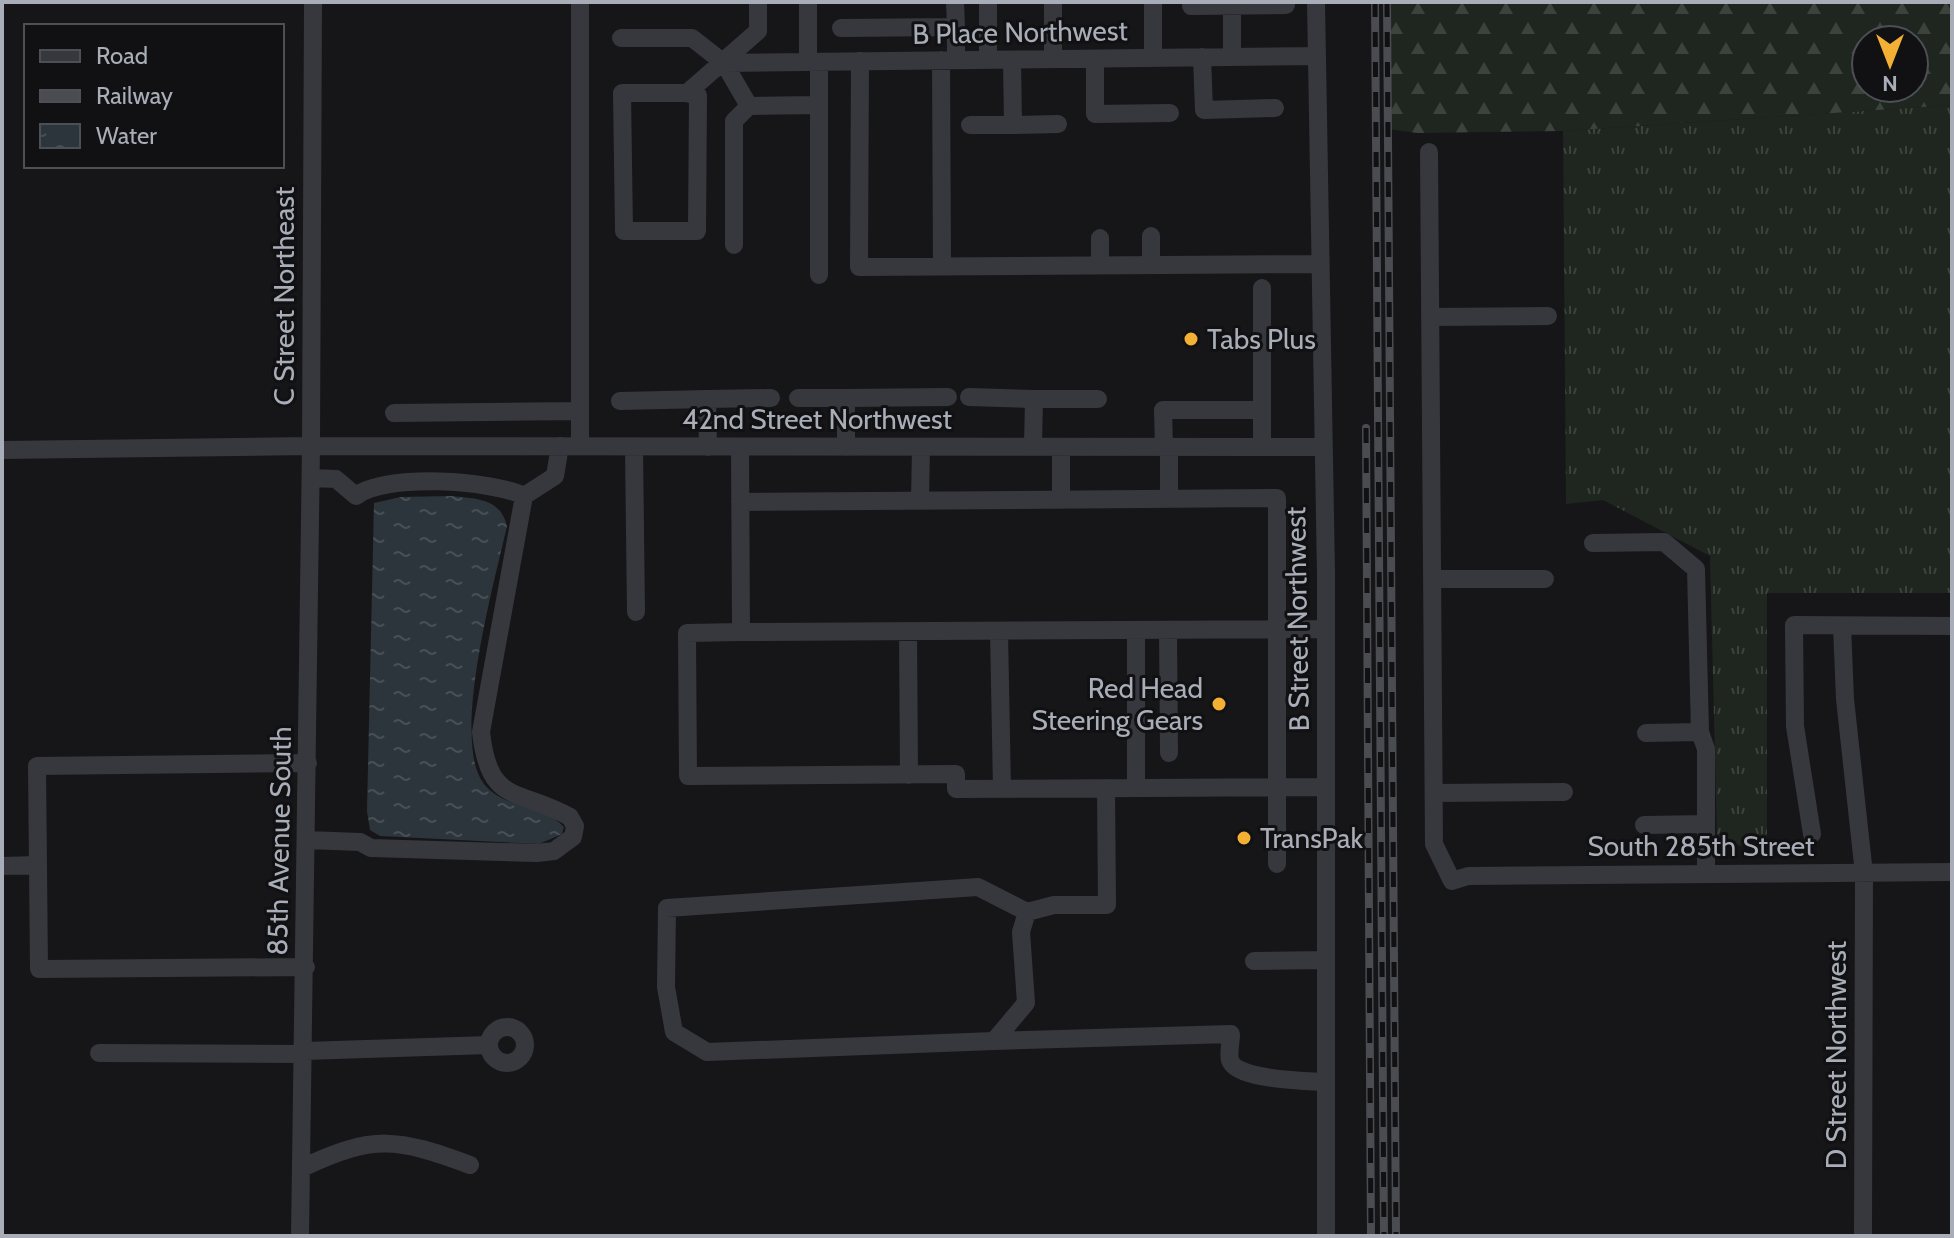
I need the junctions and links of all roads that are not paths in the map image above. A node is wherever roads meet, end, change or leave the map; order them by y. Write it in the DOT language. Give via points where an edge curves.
graph roads {
  1 [pos="313,2"];
  2 [pos="580,2"];
  3 [pos="758,2"];
  4 [pos="808,2"];
  5 [pos="955,2"];
  6 [pos="988,2"];
  7 [pos="1053,2"];
  8 [pos="1153,2"];
  9 [pos="1316,2"];
  10 [pos="1232,5"];
  11 [pos="1286,5"];
  12 [pos="1191,6"];
  13 [pos="956,27"];
  14 [pos="841,28"];
  15 [pos="621,38"];
  16 [pos="1316,56"];
  17 [pos="1202,57"];
  18 [pos="1232,57"];
  19 [pos="1153,58"];
  20 [pos="1053,59"];
  21 [pos="1095,59"];
  22 [pos="948,60"];
  23 [pos="988,60"];
  24 [pos="1012,60"];
  25 [pos="860,61"];
  26 [pos="814,62"];
  27 [pos="724,63"];
  28 [pos="687,93"];
  29 [pos="819,105"];
  30 [pos="749,106"];
  31 [pos="1275,108"];
  32 [pos="1170,113"];
  33 [pos="1058,124"];
  34 [pos="970,125"];
  35 [pos="1013,125"];
  36 [pos="1429,152"];
  37 [pos="1151,236"];
  38 [pos="1100,238"];
  39 [pos="734,245"];
  40 [pos="1320,264"];
  41 [pos="1100,265"];
  42 [pos="1151,265"];
  43 [pos="942,266"];
  44 [pos="819,275"];
  45 [pos="1262,288"];
  46 [pos="1548,316"];
  47 [pos="1430,317"];
  48 [pos="948,397"];
  49 [pos="969,397"];
  50 [pos="771,398"];
  51 [pos="798,398"];
  52 [pos="846,398"];
  53 [pos="707,399"];
  54 [pos="1034,399"];
  55 [pos="1098,399"];
  56 [pos="620,401"];
  57 [pos="1262,410"];
  58 [pos="580,411"];
  59 [pos="394,413"];
  60 [pos="311,446"];
  61 [pos="560,446"];
  62 [pos="580,446"];
  63 [pos="634,447"];
  64 [pos="708,447"];
  65 [pos="740,447"];
  66 [pos="846,447"];
  67 [pos="921,447"];
  68 [pos="1033,447"];
  69 [pos="1061,447"];
  70 [pos="1166,447"];
  71 [pos="1262,447"];
  72 [pos="1323,447"];
  73 [pos="2,450"];
  74 [pos="311,478"];
  75 [pos="524,496"];
  76 [pos="1061,498"];
  77 [pos="1169,498"];
  78 [pos="920,500"];
  79 [pos="740,502"];
  80 [pos="1593,543"];
  81 [pos="1432,579"];
  82 [pos="1545,579"];
  83 [pos="636,612"];
  84 [pos="1842,626"];
  85 [pos="1952,626"];
  86 [pos="1277,629"];
  87 [pos="1326,629"];
  88 [pos="1136,630"];
  89 [pos="1168,630"];
  90 [pos="999,631"];
  91 [pos="741,632"];
  92 [pos="908,632"];
  93 [pos="1700,732"];
  94 [pos="1646,733"];
  95 [pos="1169,753"];
  96 [pos="308,763"];
  97 [pos="909,775"];
  98 [pos="1276,787"];
  99 [pos="1326,787"];
  100 [pos="1106,788"];
  101 [pos="1136,788"];
  102 [pos="1002,789"];
  103 [pos="1564,792"];
  104 [pos="1434,793"];
  105 [pos="1706,824"];
  106 [pos="1644,825"];
  107 [pos="1812,834"];
  108 [pos="307,840"];
  109 [pos="1277,864"];
  110 [pos="38,865"];
  111 [pos="2,866"];
  112 [pos="1952,872"];
  113 [pos="1706,874"];
  114 [pos="1864,874"];
  115 [pos="1027,912"];
  116 [pos="1326,960"];
  117 [pos="1254,961"];
  118 [pos="306,967"];
  119 [pos="994,1041"];
  120 [pos="489,1045"];
  121 [pos="304,1052"];
  122 [pos="99,1053"];
  123 [pos="1325,1082"];
  124 [pos="470,1165"];
  125 [pos="302,1168"];
  126 [pos="300,1236"];
  127 [pos="1326,1236"];
  128 [pos="1863,1236"];
  1 -- 60 [label="street, C Street Northeast"];
  2 -- 58 [label="street"];
  3 -- 27 [label="street" via="758,31"];
  4 -- 26 [label="street"];
  5 -- 13 [label="street"];
  6 -- 23 [label="street"];
  7 -- 20 [label="street"];
  8 -- 19 [label="street"];
  9 -- 16 [label="street, B Street Northwest"];
  10 -- 11 [label="street"];
  10 -- 12 [label="street"];
  10 -- 18 [label="street"];
  13 -- 14 [label="street"];
  13 -- 22 [label="street"];
  15 -- 27 [label="street" via="692,38"];
  16 -- 18 [label="street, B Place Northwest"];
  16 -- 40 [label="street, B Street Northwest"];
  17 -- 18 [label="street, B Place Northwest"];
  17 -- 19 [label="street, B Place Northwest"];
  17 -- 31 [label="street" via="1204,110"];
  19 -- 21 [label="street, B Place Northwest"];
  20 -- 21 [label="street, B Place Northwest"];
  20 -- 24 [label="street, B Place Northwest"];
  21 -- 32 [label="street" via="1095,114"];
  22 -- 23 [label="street, B Place Northwest"];
  22 -- 25 [label="street, B Place Northwest"];
  22 -- 43 [label="street"];
  23 -- 24 [label="street, B Place Northwest"];
  24 -- 35 [label="street"];
  25 -- 26 [label="street, B Place Northwest"];
  25 -- 43 [label="street" via="859,267"];
  26 -- 27 [label="street, B Place Northwest"];
  26 -- 29 [label="street"];
  27 -- 28 [label="street"];
  27 -- 30 [label="street"];
  28 -- 28 [label="street" via="622,93 624,231 697,231 698,96"];
  29 -- 30 [label="street"];
  29 -- 44 [label="street"];
  30 -- 39 [label="street" via="734,121"];
  33 -- 35 [label="street"];
  34 -- 35 [label="street"];
  36 -- 47 [label="street"];
  37 -- 42 [label="street"];
  38 -- 41 [label="street"];
  40 -- 42 [label="street"];
  40 -- 72 [label="street, B Street Northwest"];
  41 -- 42 [label="street"];
  41 -- 43 [label="street"];
  45 -- 57 [label="street"];
  46 -- 47 [label="street"];
  47 -- 81 [label="street"];
  48 -- 52 [label="street"];
  49 -- 54 [label="street"];
  50 -- 53 [label="street"];
  51 -- 52 [label="street"];
  52 -- 66 [label="street"];
  53 -- 56 [label="street"];
  53 -- 64 [label="street"];
  54 -- 55 [label="street"];
  54 -- 68 [label="street"];
  57 -- 70 [label="street" via="1163,410"];
  57 -- 71 [label="street"];
  58 -- 59 [label="street"];
  58 -- 62 [label="street"];
  60 -- 61 [label="street, 42nd Street Northwest"];
  60 -- 73 [label="street, 42nd Street Northwest"];
  60 -- 74 [label="street, 85th Avenue South"];
  61 -- 62 [label="street, 42nd Street Northwest"];
  61 -- 75 [label="street" via="555,476"];
  62 -- 63 [label="street, 42nd Street Northwest"];
  63 -- 64 [label="street, 42nd Street Northwest"];
  63 -- 83 [label="street"];
  64 -- 65 [label="street, 42nd Street Northwest"];
  65 -- 66 [label="street, 42nd Street Northwest"];
  65 -- 79 [label="street"];
  66 -- 67 [label="street, 42nd Street Northwest"];
  67 -- 68 [label="street, 42nd Street Northwest"];
  67 -- 78 [label="street"];
  68 -- 69 [label="street, 42nd Street Northwest"];
  69 -- 70 [label="street, 42nd Street Northwest"];
  69 -- 76 [label="street"];
  70 -- 71 [label="street, 42nd Street Northwest"];
  70 -- 77 [label="street"];
  71 -- 72 [label="street, 42nd Street Northwest"];
  72 -- 87 [label="street, B Street Northwest"];
  74 -- 75 [label="street" via="336,479 356,496 385,484 476,483"];
  74 -- 96 [label="street, 85th Avenue South"];
  75 -- 108 [label="street" via="481,732 484,757 500,786 570,817 573,837 554,851 537,853 371,848 360,842"];
  76 -- 77 [label="street"];
  76 -- 78 [label="street"];
  77 -- 86 [label="street" via="1277,498"];
  78 -- 79 [label="street"];
  79 -- 91 [label="street"];
  80 -- 93 [label="street" via="1664,542 1696,569"];
  81 -- 82 [label="street"];
  81 -- 104 [label="street"];
  84 -- 85 [label="street"];
  84 -- 107 [label="street" via="1794,625 1795,726"];
  84 -- 114 [label="street, D Street Northwest"];
  86 -- 87 [label="street"];
  86 -- 89 [label="street"];
  86 -- 98 [label="street"];
  87 -- 99 [label="street, B Street Northwest"];
  88 -- 89 [label="street"];
  88 -- 90 [label="street"];
  88 -- 101 [label="street"];
  89 -- 95 [label="street"];
  90 -- 92 [label="street"];
  90 -- 102 [label="street"];
  91 -- 92 [label="street"];
  91 -- 97 [label="street" via="687,633 688,776"];
  92 -- 97 [label="street"];
  93 -- 94 [label="street"];
  93 -- 105 [label="street" via="1706,749"];
  96 -- 108 [label="street, 85th Avenue South"];
  96 -- 110 [label="street" via="37,766"];
  97 -- 102 [label="street" via="956,774 956,789"];
  98 -- 99 [label="street"];
  98 -- 101 [label="street"];
  98 -- 109 [label="street"];
  99 -- 116 [label="street, B Street Northwest"];
  100 -- 101 [label="street"];
  100 -- 102 [label="street"];
  100 -- 115 [label="street" via="1107,905 1054,905"];
  103 -- 104 [label="street"];
  104 -- 113 [label="street, South 285th Street" via="1434,844 1452,881 1468,876"];
  105 -- 106 [label="street"];
  105 -- 113 [label="street"];
  108 -- 118 [label="street, 85th Avenue South"];
  110 -- 111 [label="street"];
  110 -- 118 [label="street" via="39,969"];
  112 -- 114 [label="street, South 285th Street"];
  113 -- 114 [label="street, South 285th Street"];
  114 -- 128 [label="street, D Street Northwest"];
  115 -- 119 [label="street" via="1021,932 1026,1003"];
  115 -- 119 [label="street" via="978,887 667,908 666,987 674,1032 707,1052"];
  116 -- 117 [label="street"];
  116 -- 123 [label="street, B Street Northwest"];
  118 -- 121 [label="street, 85th Avenue South"];
  119 -- 123 [label="street" via="1231,1034 1230,1060 1235,1068 1261,1077"];
  120 -- 121 [label="street"];
  121 -- 122 [label="street"];
  121 -- 125 [label="street, 85th Avenue South"];
  123 -- 127 [label="street, B Street Northwest"];
  124 -- 125 [label="street" via="390,1142 360,1145"];
  125 -- 126 [label="street, 85th Avenue South"];
}
